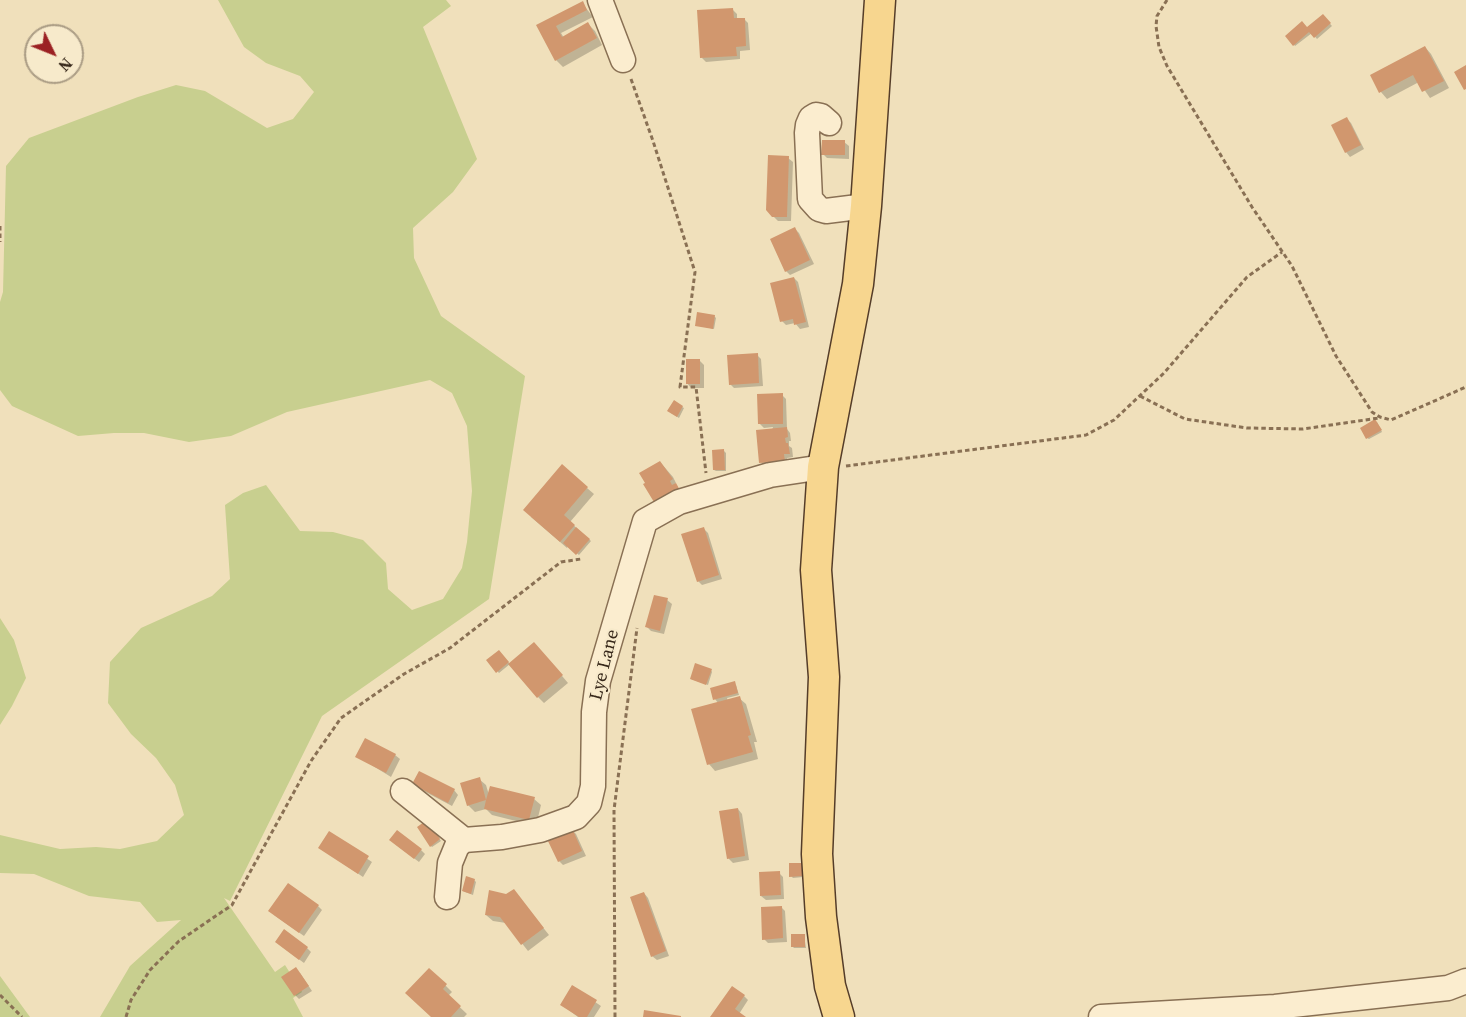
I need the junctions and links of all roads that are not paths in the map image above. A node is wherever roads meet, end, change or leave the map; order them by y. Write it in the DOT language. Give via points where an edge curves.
graph roads {
  1 [pos="600,0"];
  2 [pos="880,0"];
  3 [pos="623,60"];
  4 [pos="830,123"];
  5 [pos="866,206"];
  6 [pos="837,466"];
  7 [pos="403,791"];
  8 [pos="464,840"];
  9 [pos="447,897"];
  10 [pos="1466,981"];
  11 [pos="839,1017"];
  12 [pos="1101,1017"];
  1 -- 3 [label="street"];
  2 -- 5 [label="main road"];
  4 -- 5 [label="street" via="816,115 808,125 810,199 826,211"];
  5 -- 6 [label="main road"];
  6 -- 8 [label="street, Lye Lane" via="770,475 679,502 645,521 598,681 592,795 585,811 540,830"];
  6 -- 11 [label="main road" via="816,570 824,677 817,854 830,986"];
  7 -- 8 [label="street"];
  8 -- 9 [label="street" via="450,863"];
  10 -- 12 [label="street" via="1448,988 1275,1007"];
}
